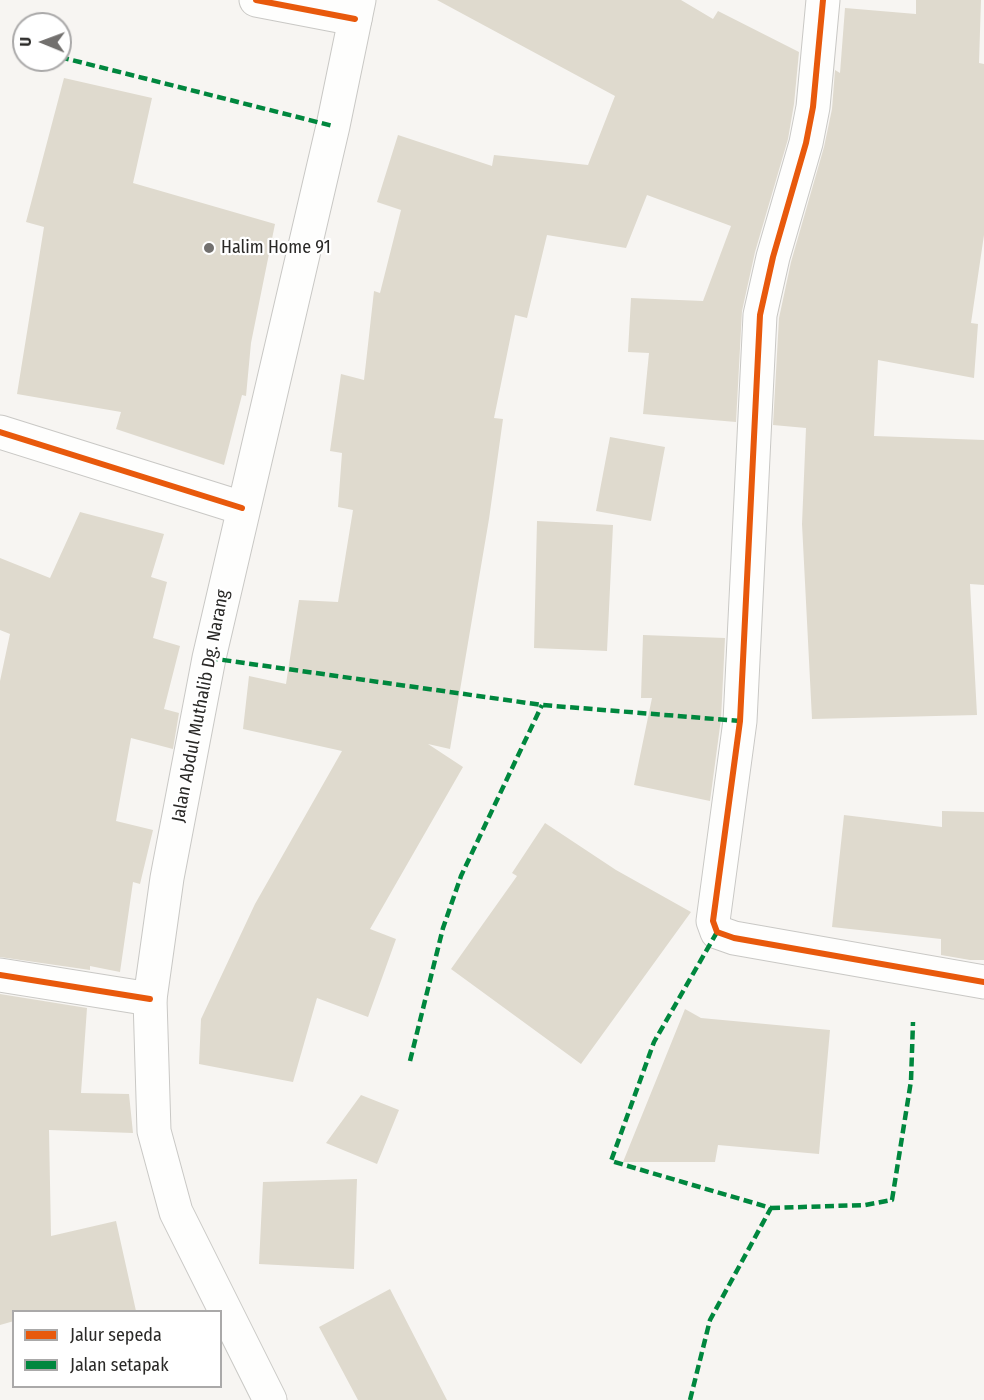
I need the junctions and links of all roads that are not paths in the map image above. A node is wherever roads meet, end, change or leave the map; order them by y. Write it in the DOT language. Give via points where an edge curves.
graph roads {
  1 [pos="256,0"];
  2 [pos="824,0"];
  3 [pos="356,10"];
  4 [pos="0,432"];
  5 [pos="242,508"];
  6 [pos="0,975"];
  7 [pos="984,982"];
  8 [pos="150,999"];
  9 [pos="270,1400"];
  1 -- 3 [label="street"];
  2 -- 7 [label="street" via="806,142 760,315 740,722 713,921 717,932 734,938"];
  3 -- 5 [label="street, Jalan Abdul Muthalib Dg. Narang" via="333,126"];
  4 -- 5 [label="street"];
  5 -- 8 [label="street, Jalan Abdul Muthalib Dg. Narang" via="167,878"];
  6 -- 8 [label="street"];
  8 -- 9 [label="street, Jalan Abdul Muthalib Dg. Narang" via="154,1131 176,1212"];
}
